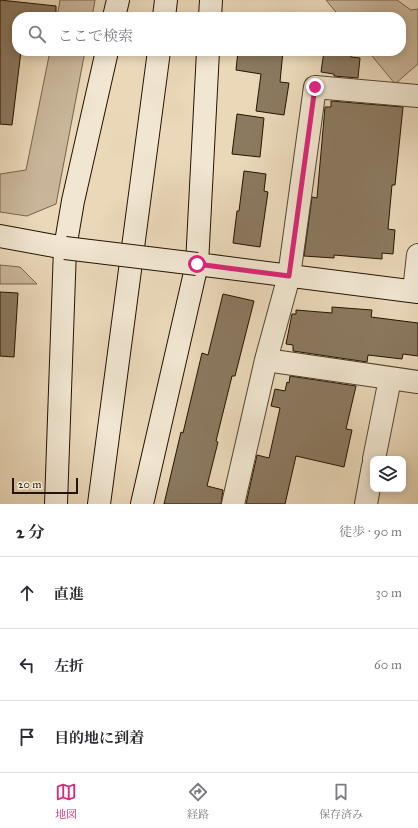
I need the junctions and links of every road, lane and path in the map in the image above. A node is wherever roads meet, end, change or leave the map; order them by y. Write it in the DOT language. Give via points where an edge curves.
graph roads {
  1 [pos="118,0"];
  2 [pos="166,0"];
  3 [pos="211,0"];
  4 [pos="115,12"];
  5 [pos="165,12"];
  6 [pos="210,12"];
  7 [pos="106,56"];
  8 [pos="158,56"];
  9 [pos="208,56"];
  10 [pos="418,96"];
  11 [pos="0,236"];
  12 [pos="65,248"];
  13 [pos="418,255"];
  14 [pos="197,264"];
  15 [pos="289,276"];
  16 [pos="416,292"];
  17 [pos="266,360"];
  18 [pos="390,379"];
  19 [pos="418,382"];
  20 [pos="375,456"];
  21 [pos="370,482"];
  22 [pos="56,504"];
  23 [pos="99,504"];
  24 [pos="142,504"];
  25 [pos="233,504"];
  26 [pos="366,504"];
  1 -- 4 [label="street"];
  2 -- 5 [label="street"];
  3 -- 6 [label="street"];
  7 -- 12 [label="street"];
  8 -- 23 [label="street"];
  9 -- 14 [label="street"];
  10 -- 15 [label="street" via="315,87"];
  11 -- 12 [label="street"];
  12 -- 14 [label="street, bridge"];
  12 -- 22 [label="street"];
  13 -- 16 [label="street"];
  14 -- 15 [label="street"];
  14 -- 24 [label="street"];
  15 -- 16 [label="street"];
  15 -- 17 [label="street"];
  17 -- 18 [label="street"];
  17 -- 25 [label="street"];
  18 -- 19 [label="street"];
  18 -- 20 [label="street"];
  21 -- 26 [label="street"];
}
